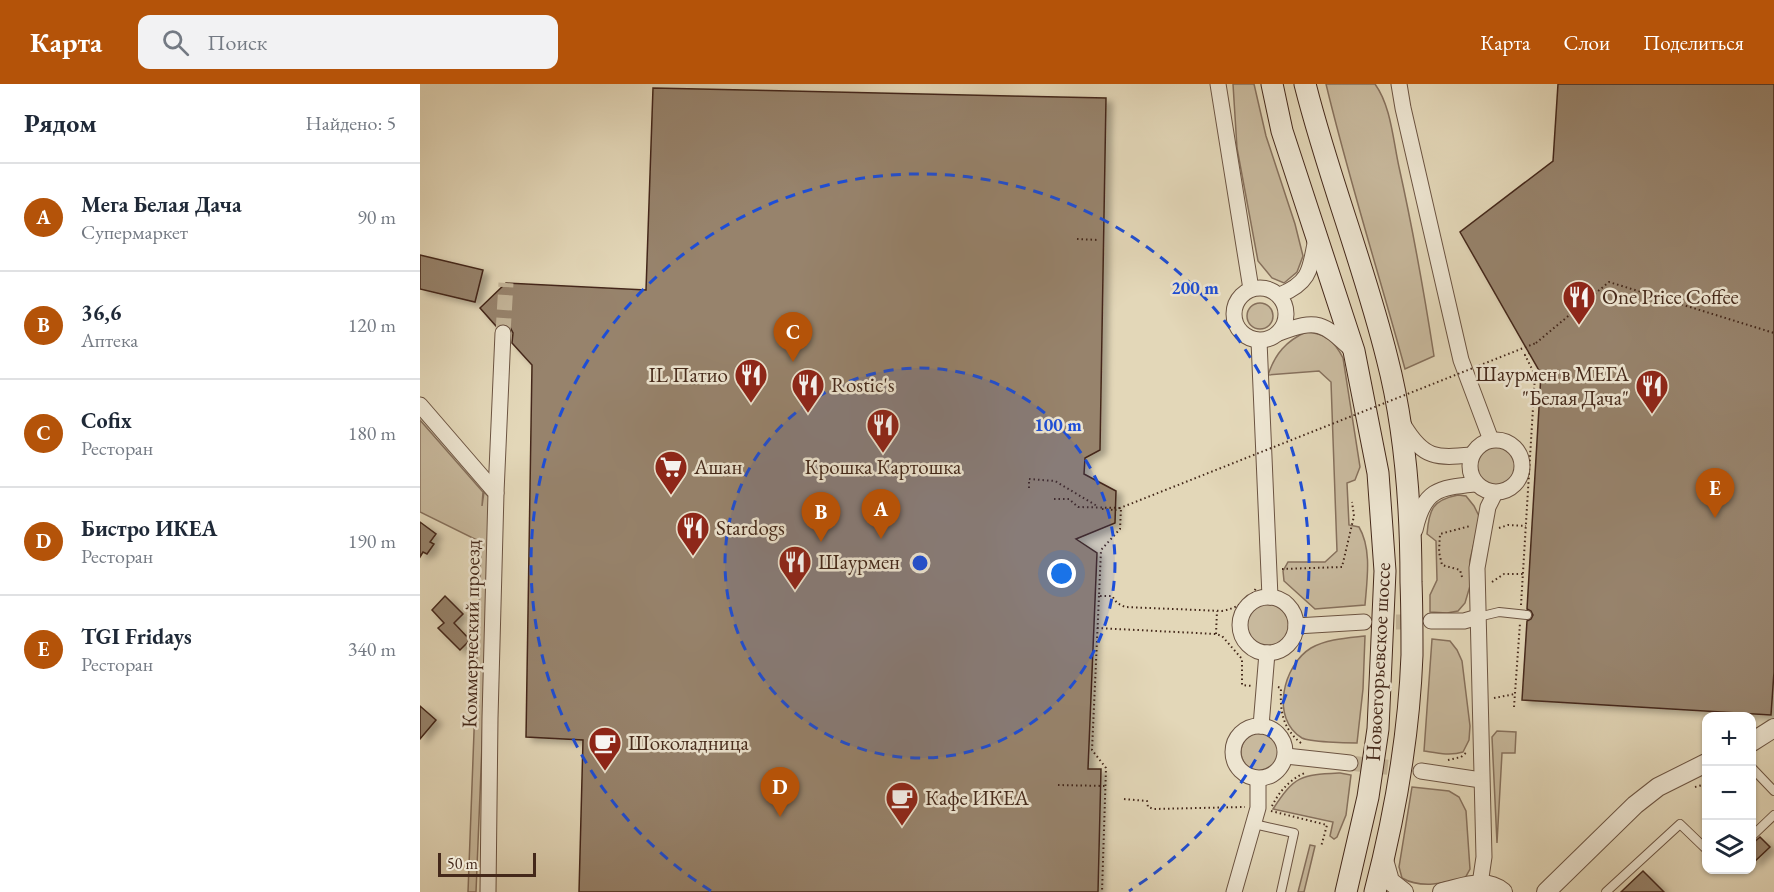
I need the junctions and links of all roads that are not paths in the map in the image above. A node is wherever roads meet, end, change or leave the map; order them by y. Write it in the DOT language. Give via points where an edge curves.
graph roads {
  1 [pos="1272,84"];
  2 [pos="1305,84"];
  3 [pos="1399,84"];
  4 [pos="1220,87"];
  5 [pos="1316,238"];
  6 [pos="1251,289"];
  7 [pos="1280,295"];
  8 [pos="503,333"];
  9 [pos="1279,333"];
  10 [pos="1259,341"];
  11 [pos="1354,351"];
  12 [pos="420,405"];
  13 [pos="1401,421"];
  14 [pos="1491,440"];
  15 [pos="1472,455"];
  16 [pos="1476,484"];
  17 [pos="496,492"];
  18 [pos="1495,493"];
  19 [pos="1411,544"];
  20 [pos="1270,597"];
  21 [pos="1524,614"];
  22 [pos="1478,617"];
  23 [pos="1431,621"];
  24 [pos="1364,622"];
  25 [pos="1296,627"];
  26 [pos="1267,653"];
  27 [pos="1261,726"];
  28 [pos="1774,728"];
  29 [pos="1756,739"];
  30 [pos="1286,756"];
  31 [pos="1350,763"];
  32 [pos="1702,765"];
  33 [pos="1421,771"];
  34 [pos="1756,772"];
  35 [pos="1258,779"];
  36 [pos="1482,780"];
  37 [pos="1774,791"];
  38 [pos="1774,815"];
  39 [pos="1254,824"];
  40 [pos="1756,832"];
  41 [pos="1702,844"];
  42 [pos="1384,860"];
  43 [pos="1472,887"];
  44 [pos="1545,891"];
  45 [pos="488,892"];
  46 [pos="1234,892"];
  47 [pos="1281,892"];
  48 [pos="1346,892"];
  49 [pos="1375,892"];
  50 [pos="1404,892"];
  51 [pos="1442,892"];
  52 [pos="1504,892"];
  53 [pos="1606,892"];
  1 -- 5 [label="main road, Новоегорьевское шоссе" via="1282,131"];
  2 -- 13 [label="main road, Новоегорьевское шоссе" via="1387,357"];
  3 -- 14 [label="street" via="1461,360"];
  4 -- 6 [label="street"];
  5 -- 7 [label="street" via="1305,278 1295,289"];
  5 -- 11 [label="main road, Новоегорьевское шоссе"];
  6 -- 7 [label="street" via="1271,289"];
  6 -- 10 [label="street" via="1241,295 1234,316 1242,333"];
  7 -- 9 [label="street" via="1287,314"];
  8 -- 17 [label="street, Коммерческий проезд"];
  9 -- 10 [label="street"];
  9 -- 11 [label="street" via="1311,323 1324,326"];
  10 -- 20 [label="street"];
  11 -- 48 [label="main road, Новоегорьевское шоссе" via="1378,472 1385,571 1378,729 1368,797"];
  12 -- 17 [label="street"];
  13 -- 15 [label="street" via="1414,443 1434,456"];
  13 -- 19 [label="main road, Новоегорьевское шоссе"];
  14 -- 15 [label="street" via="1478,446"];
  14 -- 18 [label="street" via="1515,447 1522,467 1515,485"];
  15 -- 16 [label="street" via="1469,464"];
  16 -- 18 [label="street"];
  16 -- 19 [label="street" via="1445,487 1432,494 1419,511"];
  17 -- 45 [label="street, Коммерческий проезд"];
  18 -- 22 [label="street" via="1488,507 1480,551"];
  19 -- 42 [label="main road, Новоегорьевское шоссе" via="1412,656 1406,729"];
  20 -- 25 [label="street" via="1289,606"];
  20 -- 26 [label="street" via="1250,604 1240,623 1247,644"];
  21 -- 22 [label="lane" via="1499,612"];
  22 -- 23 [label="street"];
  22 -- 36 [label="street"];
  24 -- 25 [label="street"];
  25 -- 26 [label="street" via="1287,646"];
  26 -- 27 [label="street"];
  27 -- 30 [label="street" via="1280,735"];
  27 -- 35 [label="street" via="1237,737 1233,755 1241,772"];
  28 -- 29 [label="street"];
  30 -- 31 [label="street"];
  30 -- 35 [label="street" via="1277,772"];
  32 -- 44 [label="street" via="1658,787 1635,805"];
  33 -- 36 [label="street"];
  34 -- 37 [label="lane"];
  35 -- 39 [label="street" via="1264,809"];
  36 -- 43 [label="street" via="1484,857"];
  38 -- 40 [label="lane"];
  39 -- 46 [label="street"];
  39 -- 47 [label="lane" via="1294,833"];
  41 -- 53 [label="lane" via="1680,824"];
  42 -- 49 [label="main road, Новоегорьевское шоссе"];
  42 -- 50 [label="street" via="1390,880"];
  43 -- 51 [label="street"];
  43 -- 52 [label="street" via="1496,886"];
}
